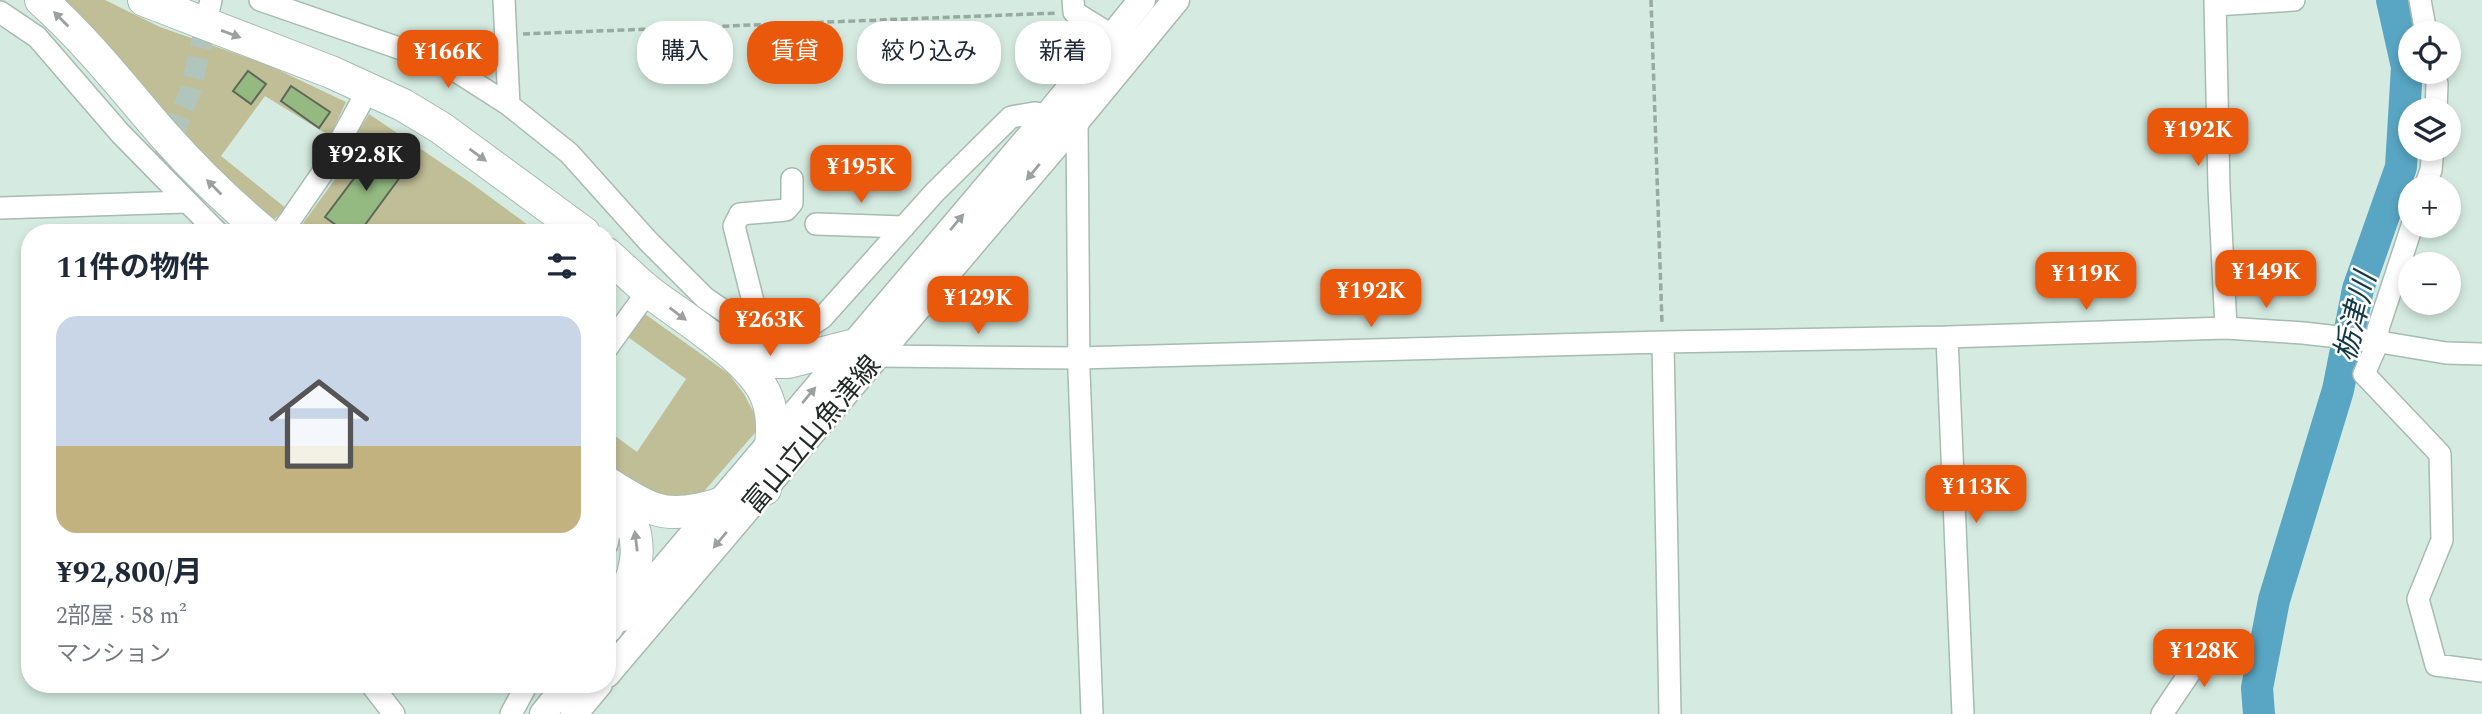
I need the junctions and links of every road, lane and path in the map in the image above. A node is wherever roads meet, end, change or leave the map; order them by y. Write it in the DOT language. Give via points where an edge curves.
graph roads {
  1 [pos="41,0"];
  2 [pos="144,0"];
  3 [pos="260,0"];
  4 [pos="504,0"];
  5 [pos="1142,0"];
  6 [pos="1176,0"];
  7 [pos="1651,0"];
  8 [pos="2294,0"];
  9 [pos="2420,0"];
  10 [pos="2215,3"];
  11 [pos="1074,6"];
  12 [pos="0,12"];
  13 [pos="1093,21"];
  14 [pos="2424,21"];
  15 [pos="506,35"];
  16 [pos="1111,35"];
  17 [pos="1072,84"];
  18 [pos="369,88"];
  19 [pos="509,105"];
  20 [pos="1048,115"];
  21 [pos="1077,120"];
  22 [pos="792,178"];
  23 [pos="186,202"];
  24 [pos="0,208"];
  25 [pos="209,224"];
  26 [pos="254,224"];
  27 [pos="287,224"];
  28 [pos="572,224"];
  29 [pos="816,224"];
  30 [pos="904,227"];
  31 [pos="2408,238"];
  32 [pos="616,262"];
  33 [pos="648,291"];
  34 [pos="2226,328"];
  35 [pos="616,335"];
  36 [pos="762,337"];
  37 [pos="1947,337"];
  38 [pos="2376,341"];
  39 [pos="1663,342"];
  40 [pos="720,345"];
  41 [pos="864,351"];
  42 [pos="2482,354"];
  43 [pos="1079,358"];
  44 [pos="770,441"];
  45 [pos="616,488"];
  46 [pos="765,489"];
  47 [pos="616,494"];
  48 [pos="717,503"];
  49 [pos="616,610"];
  50 [pos="616,624"];
  51 [pos="2224,645"];
  52 [pos="616,663"];
  53 [pos="2482,671"];
  54 [pos="378,693"];
  55 [pos="522,693"];
  56 [pos="560,693"];
  57 [pos="591,693"];
  58 [pos="394,714"];
  59 [pos="511,714"];
  60 [pos="543,714"];
  61 [pos="574,714"];
  62 [pos="1091,714"];
  63 [pos="1670,714"];
  64 [pos="1963,714"];
  65 [pos="2162,714"];
  26 -- 1 [label="highway, one-way" via="201,174"];
  2 -- 18 [label="highway, one-way"];
  3 -- 19 [label="street" via="445,64"];
  4 -- 15 [label="street"];
  5 -- 16 [label="main road, 富山立山魚津線"];
  6 -- 21 [label="main road, 富山立山魚津線"];
  7 -- 39 [label="path"];
  8 -- 10 [label="street"];
  9 -- 14 [label="street"];
  10 -- 34 [label="street"];
  11 -- 13 [label="street"];
  11 -- 15 [label="path"];
  12 -- 23 [label="street" via="37,37"];
  15 -- 19 [label="street"];
  17 -- 20 [label="main road, 富山立山魚津線"];
  18 -- 27 [label="street" via="323,172"];
  18 -- 28 [label="highway, one-way" via="441,128"];
  19 -- 36 [label="street" via="569,153 705,298"];
  20 -- 30 [label="street" via="1011,117"];
  41 -- 20 [label="main road, 富山立山魚津線, one-way"];
  21 -- 41 [label="main road, 富山立山魚津線, one-way"];
  21 -- 43 [label="street"];
  22 -- 36 [label="street" via="792,203 786,209 740,214 734,226"];
  23 -- 24 [label="street"];
  23 -- 25 [label="street"];
  29 -- 30 [label="street"];
  30 -- 36 [label="street" via="822,318 793,337"];
  31 -- 38 [label="street"];
  32 -- 33 [label="highway"];
  33 -- 35 [label="street"];
  33 -- 40 [label="highway, one-way"];
  34 -- 37 [label="street"];
  34 -- 38 [label="street"];
  37 -- 39 [label="street"];
  37 -- 64 [label="street"];
  38 -- 42 [label="street"];
  38 -- 53 [label="street" via="2364,374 2440,454 2442,540 2418,599 2436,665"];
  39 -- 43 [label="street"];
  39 -- 63 [label="street"];
  40 -- 41 [label="highway" via="769,362"];
  40 -- 44 [label="highway" via="748,369 767,396"];
  41 -- 43 [label="street"];
  44 -- 41 [label="main road, 富山立山魚津線, one-way"];
  41 -- 46 [label="main road, 富山立山魚津線"];
  43 -- 62 [label="street"];
  44 -- 46 [label="highway"];
  44 -- 48 [label="main road, 富山立山魚津線"];
  45 -- 48 [label="highway" via="670,513"];
  46 -- 48 [label="highway"];
  46 -- 52 [label="main road, 富山立山魚津線, one-way"];
  49 -- 47 [label="highway, one-way" via="631,584 637,557 632,521"];
  48 -- 50 [label="main road, 富山立山魚津線"];
  51 -- 65 [label="street" via="2193,667"];
  54 -- 58 [label="street"];
  55 -- 59 [label="street"];
  56 -- 60 [label="main road"];
  57 -- 61 [label="main road"];
}
